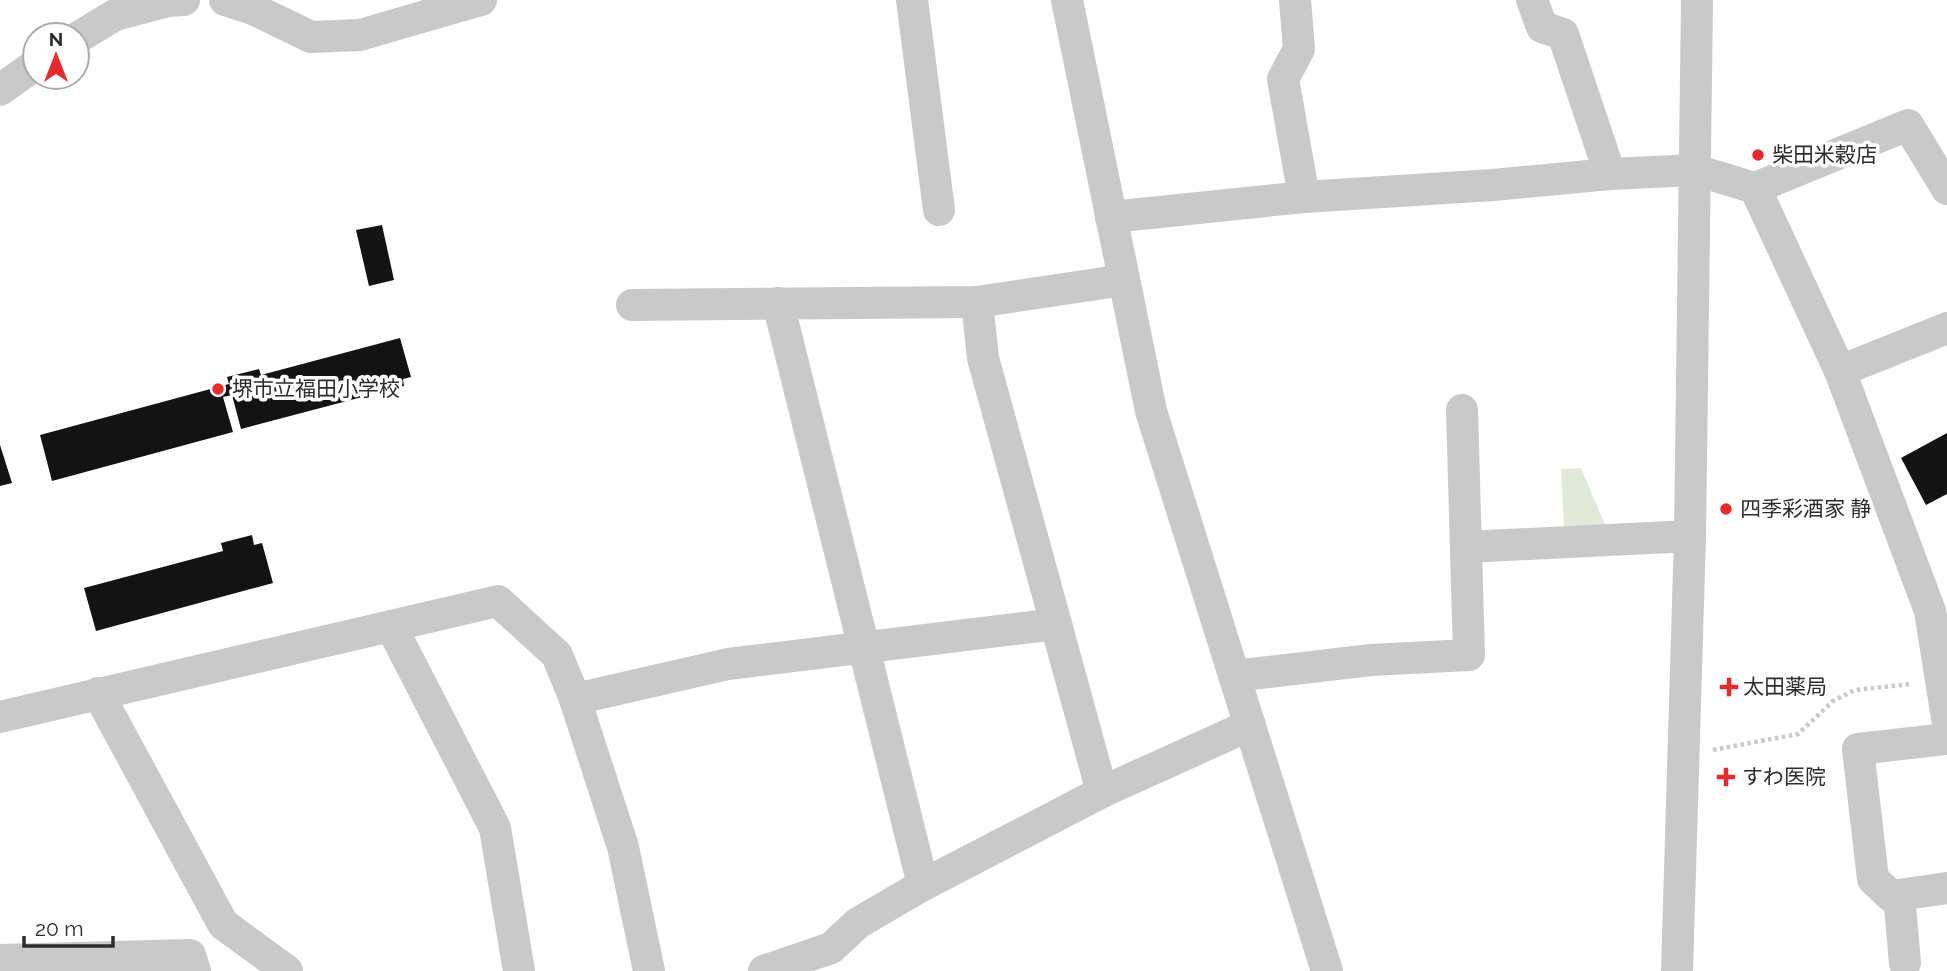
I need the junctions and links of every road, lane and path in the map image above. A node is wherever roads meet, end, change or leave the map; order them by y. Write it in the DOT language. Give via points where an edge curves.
graph roads {
  1 [pos="184,0"];
  2 [pos="225,0"];
  3 [pos="481,0"];
  4 [pos="912,0"];
  5 [pos="1295,0"];
  6 [pos="1532,0"];
  7 [pos="1697,0"];
  8 [pos="1072,1"];
  9 [pos="91,30"];
  10 [pos="21,75"];
  11 [pos="0,90"];
  12 [pos="1695,170"];
  13 [pos="1610,174"];
  14 [pos="1755,188"];
  15 [pos="1947,189"];
  16 [pos="1304,197"];
  17 [pos="939,210"];
  18 [pos="1111,217"];
  19 [pos="1124,280"];
  20 [pos="977,302"];
  21 [pos="778,303"];
  22 [pos="632,305"];
  23 [pos="1947,328"];
  24 [pos="1840,371"];
  25 [pos="1462,410"];
  26 [pos="1690,536"];
  27 [pos="1466,547"];
  28 [pos="1056,624"];
  29 [pos="391,626"];
  30 [pos="865,648"];
  31 [pos="1234,676"];
  32 [pos="1941,682"];
  33 [pos="98,694"];
  34 [pos="575,699"];
  35 [pos="0,717"];
  36 [pos="1947,718"];
  37 [pos="1250,724"];
  38 [pos="1947,739"];
  39 [pos="1685,754"];
  40 [pos="1102,792"];
  41 [pos="923,885"];
  42 [pos="1947,888"];
  43 [pos="1899,895"];
  44 [pos="223,924"];
  45 [pos="0,961"];
  46 [pos="192,963"];
  47 [pos="1905,963"];
  48 [pos="287,971"];
  49 [pos="519,971"];
  50 [pos="649,971"];
  51 [pos="764,971"];
  52 [pos="1327,971"];
  53 [pos="1677,971"];
  1 -- 9 [label="street" via="115,15"];
  2 -- 3 [label="street" via="311,37 360,35"];
  4 -- 17 [label="street"];
  5 -- 16 [label="street" via="1299,49 1283,79"];
  6 -- 13 [label="street" via="1542,27 1563,34"];
  7 -- 12 [label="street"];
  8 -- 18 [label="street"];
  10 -- 11 [label="street"];
  12 -- 13 [label="street"];
  12 -- 14 [label="street"];
  12 -- 26 [label="street"];
  13 -- 16 [label="street"];
  14 -- 15 [label="street" via="1908,125"];
  14 -- 24 [label="street"];
  16 -- 18 [label="street"];
  18 -- 19 [label="street"];
  19 -- 20 [label="street"];
  19 -- 31 [label="street" via="1151,411"];
  20 -- 21 [label="street"];
  20 -- 28 [label="street" via="983,358"];
  21 -- 22 [label="street"];
  21 -- 30 [label="street"];
  23 -- 24 [label="street"];
  24 -- 32 [label="street" via="1930,611"];
  25 -- 27 [label="street"];
  26 -- 27 [label="street"];
  26 -- 39 [label="street"];
  27 -- 31 [label="street" via="1469,655 1371,660"];
  28 -- 30 [label="street"];
  28 -- 40 [label="street"];
  29 -- 33 [label="street"];
  29 -- 34 [label="street" via="498,601 557,654"];
  29 -- 49 [label="street" via="495,828"];
  30 -- 34 [label="street" via="728,664"];
  30 -- 41 [label="street"];
  31 -- 37 [label="street"];
  32 -- 36 [label="street"];
  32 -- 39 [label="path" via="1855,690 1832,701 1798,734"];
  33 -- 35 [label="street"];
  33 -- 44 [label="street"];
  34 -- 50 [label="street" via="622,847"];
  37 -- 40 [label="street"];
  37 -- 52 [label="street"];
  38 -- 43 [label="street" via="1858,749 1873,879 1891,896"];
  39 -- 53 [label="street"];
  40 -- 41 [label="street"];
  41 -- 51 [label="street" via="858,923 831,948"];
  42 -- 43 [label="street"];
  43 -- 47 [label="street"];
  44 -- 46 [label="street"];
  44 -- 48 [label="street"];
  45 -- 46 [label="street"];
}
